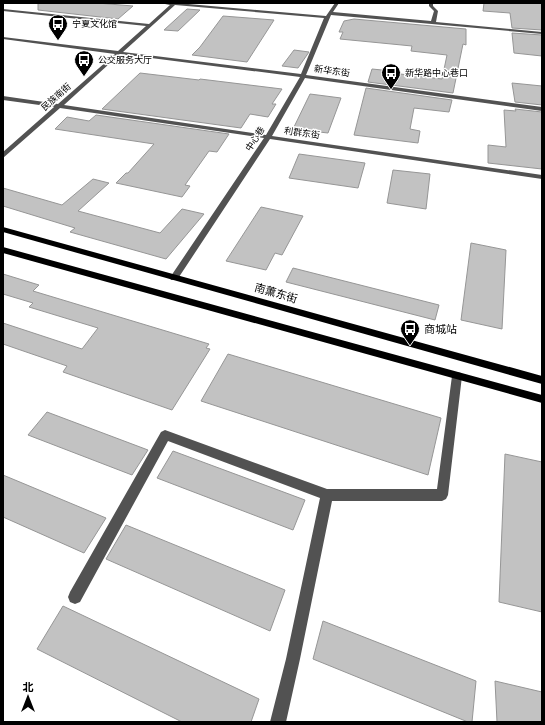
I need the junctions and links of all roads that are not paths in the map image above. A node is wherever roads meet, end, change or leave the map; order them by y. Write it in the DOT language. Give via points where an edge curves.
graph roads {
  1 [pos="162,3"];
  2 [pos="337,3"];
  3 [pos="431,3"];
  4 [pos="174,4"];
  5 [pos="3,10"];
  6 [pos="328,15"];
  7 [pos="433,23"];
  8 [pos="150,25"];
  9 [pos="542,33"];
  10 [pos="3,38"];
  11 [pos="118,53"];
  12 [pos="303,76"];
  13 [pos="3,98"];
  14 [pos="58,107"];
  15 [pos="542,109"];
  16 [pos="268,137"];
  17 [pos="3,156"];
  18 [pos="542,177"];
  19 [pos="3,229"];
  20 [pos="3,250"];
  21 [pos="174,278"];
  22 [pos="457,376"];
  23 [pos="542,380"];
  24 [pos="542,399"];
  25 [pos="327,495"];
  26 [pos="76,598"];
  27 [pos="278,722"];
  1 -- 4 [label="street"];
  2 -- 6 [label="street, 中心巷"];
  3 -- 7 [label="street" via="436,11"];
  4 -- 6 [label="street"];
  4 -- 8 [label="street, 民族南街"];
  5 -- 8 [label="street"];
  6 -- 7 [label="street"];
  6 -- 12 [label="street, 中心巷"];
  7 -- 9 [label="street"];
  8 -- 11 [label="street, 民族南街"];
  10 -- 11 [label="street, 新华东街"];
  11 -- 12 [label="street, 新华东街"];
  11 -- 14 [label="street, 民族南街"];
  12 -- 15 [label="street, 新华东街"];
  12 -- 16 [label="street, 中心巷"];
  13 -- 14 [label="street, 利群东街"];
  14 -- 16 [label="street, 利群东街"];
  14 -- 17 [label="street, 民族南街"];
  16 -- 18 [label="street, 利群东街"];
  16 -- 21 [label="street, 中心巷"];
  19 -- 21 [label="main road, 南薰东街"];
  20 -- 22 [label="main road"];
  21 -- 23 [label="main road, 南薰东街"];
  22 -- 24 [label="main road"];
  22 -- 25 [label="street" via="442,494"];
  25 -- 26 [label="street" via="165,435"];
  25 -- 27 [label="street"];
}
